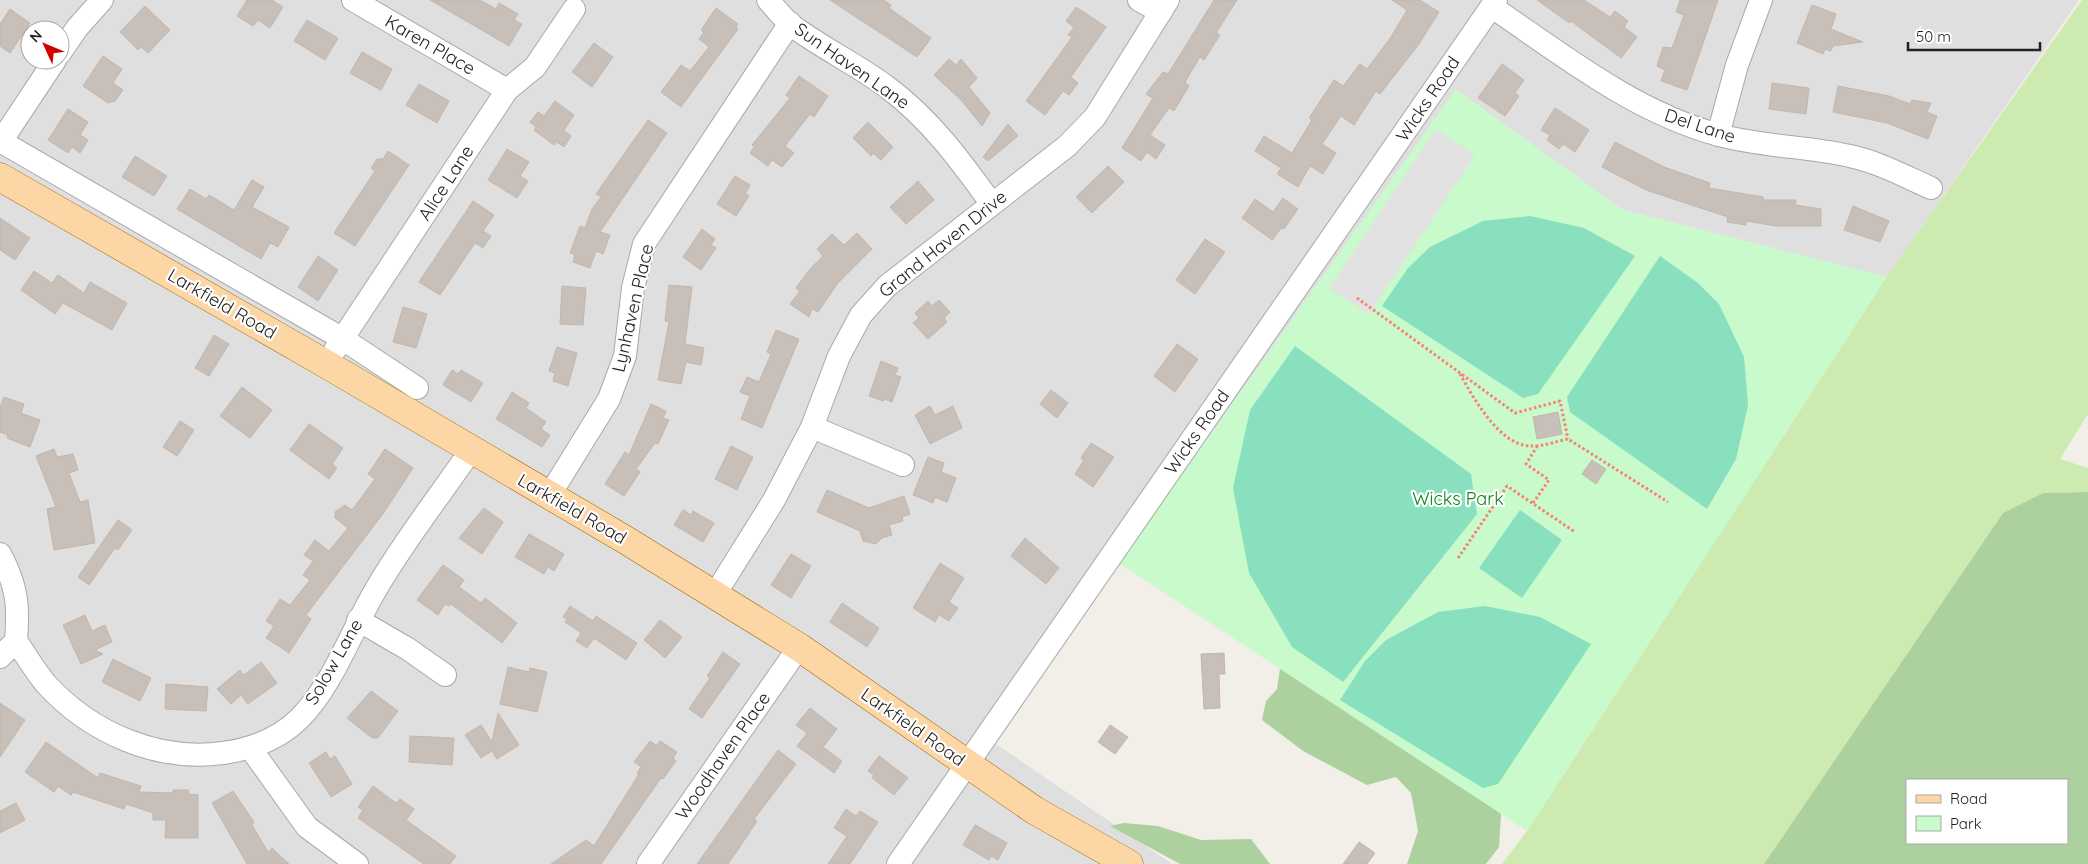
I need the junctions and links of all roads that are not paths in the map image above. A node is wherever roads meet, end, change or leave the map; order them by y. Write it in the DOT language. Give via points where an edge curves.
graph roads {
  1 [pos="102,0"];
  2 [pos="353,0"];
  3 [pos="768,0"];
  4 [pos="1139,0"];
  5 [pos="1761,0"];
  6 [pos="1494,3"];
  7 [pos="1164,6"];
  8 [pos="574,10"];
  9 [pos="790,24"];
  10 [pos="70,38"];
  11 [pos="48,70"];
  12 [pos="507,90"];
  13 [pos="1718,135"];
  14 [pos="0,142"];
  15 [pos="0,177"];
  16 [pos="1930,188"];
  17 [pos="991,204"];
  18 [pos="342,339"];
  19 [pos="326,364"];
  20 [pos="417,388"];
  21 [pos="812,427"];
  22 [pos="471,450"];
  23 [pos="903,465"];
  24 [pos="549,496"];
  25 [pos="0,554"];
  26 [pos="714,596"];
  27 [pos="358,620"];
  28 [pos="16,641"];
  29 [pos="799,647"];
  30 [pos="0,657"];
  31 [pos="445,675"];
  32 [pos="251,749"];
  33 [pos="966,765"];
  34 [pos="357,864"];
  35 [pos="648,864"];
  36 [pos="898,864"];
  37 [pos="1129,864"];
  1 -- 10 [label="street"];
  2 -- 12 [label="street, Karen Place"];
  3 -- 9 [label="street, Sun Haven Lane"];
  4 -- 7 [label="street"];
  5 -- 13 [label="street" via="1737,65"];
  6 -- 13 [label="street, Del Lane" via="1616,90 1662,115"];
  6 -- 33 [label="street, Wicks Road"];
  7 -- 17 [label="street, Grand Haven Drive" via="1095,117 1067,146"];
  8 -- 12 [label="street, Alice Lane" via="535,67"];
  9 -- 17 [label="street, Sun Haven Lane" via="858,66 920,114 953,151"];
  9 -- 24 [label="street, Lynhaven Place" via="644,244 633,288 625,356 609,399"];
  11 -- 14 [label="street"];
  12 -- 18 [label="street, Alice Lane"];
  13 -- 16 [label="street, Del Lane" via="1772,147 1850,156 1888,168"];
  14 -- 18 [label="street, Larkfield Road"];
  15 -- 19 [label="main road, Larkfield Road"];
  17 -- 21 [label="street, Grand Haven Drive" via="887,286 861,315 839,356"];
  18 -- 19 [label="street, Alice Lane"];
  18 -- 20 [label="street, Larkfield Road"];
  19 -- 22 [label="main road, Larkfield Road"];
  21 -- 23 [label="street"];
  21 -- 26 [label="street, Grand Haven Drive" via="774,500"];
  22 -- 24 [label="main road, Larkfield Road"];
  22 -- 27 [label="street, Solow Lane" via="376,588"];
  24 -- 26 [label="main road, Larkfield Road"];
  25 -- 28 [label="street" via="10,574 19,610"];
  26 -- 29 [label="main road, Larkfield Road"];
  27 -- 31 [label="street"];
  27 -- 32 [label="street, Solow Lane" via="317,699 292,725"];
  28 -- 30 [label="street"];
  28 -- 32 [label="street, Solow Lane" via="46,684 77,711 114,736 151,750 184,756"];
  29 -- 33 [label="main road, Larkfield Road"];
  29 -- 35 [label="street, Woodhaven Place"];
  32 -- 34 [label="street" via="307,826"];
  33 -- 36 [label="street, Wicks Road"];
  33 -- 37 [label="main road, Larkfield Road" via="1034,810"];
}
